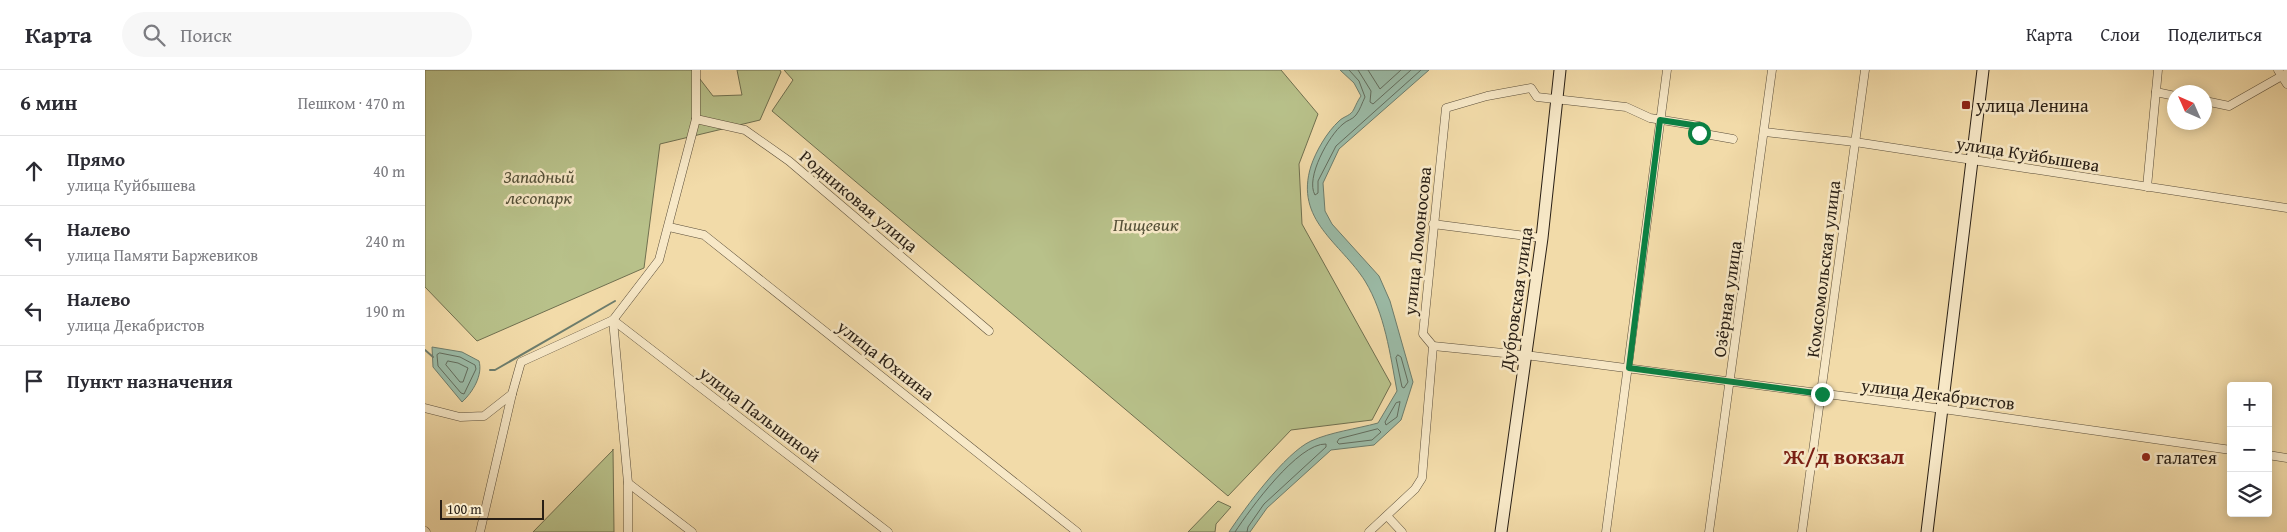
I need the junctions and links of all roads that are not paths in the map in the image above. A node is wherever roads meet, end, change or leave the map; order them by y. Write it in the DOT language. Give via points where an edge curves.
graph roads {
  1 [pos="696,70"];
  2 [pos="1560,70"];
  3 [pos="1667,70"];
  4 [pos="1772,70"];
  5 [pos="1865,70"];
  6 [pos="1983,70"];
  7 [pos="2158,70"];
  8 [pos="2282,73"];
  9 [pos="2287,84"];
  10 [pos="2156,92"];
  11 [pos="2167,94"];
  12 [pos="1555,100"];
  13 [pos="2212,103"];
  14 [pos="696,119"];
  15 [pos="1660,120"];
  16 [pos="1765,132"];
  17 [pos="1733,139"];
  18 [pos="1855,142"];
  19 [pos="1972,162"];
  20 [pos="2147,187"];
  21 [pos="2287,208"];
  22 [pos="1433,224"];
  23 [pos="669,227"];
  24 [pos="1542,238"];
  25 [pos="613,320"];
  26 [pos="989,331"];
  27 [pos="1433,346"];
  28 [pos="1526,355"];
  29 [pos="1629,368"];
  30 [pos="1731,382"];
  31 [pos="512,394"];
  32 [pos="1822,394"];
  33 [pos="425,408"];
  34 [pos="1943,409"];
  35 [pos="2227,449"];
  36 [pos="2272,456"];
  37 [pos="2287,458"];
  38 [pos="628,483"];
  39 [pos="1387,517"];
  40 [pos="480,532"];
  41 [pos="628,532"];
  42 [pos="692,532"];
  43 [pos="888,532"];
  44 [pos="1077,532"];
  45 [pos="1369,532"];
  46 [pos="1402,532"];
  47 [pos="1501,532"];
  48 [pos="1606,532"];
  49 [pos="1709,532"];
  50 [pos="1802,532"];
  51 [pos="1927,532"];
  1 -- 14 [label="street"];
  2 -- 12 [label="street, Дубровская улица"];
  3 -- 15 [label="street"];
  4 -- 16 [label="street, Озёрная улица"];
  5 -- 18 [label="street, Комсомольская улица"];
  6 -- 19 [label="street"];
  7 -- 10 [label="street"];
  8 -- 9 [label="street"];
  8 -- 13 [label="street" via="2229,106"];
  10 -- 11 [label="street"];
  10 -- 20 [label="street"];
  12 -- 15 [label="street" via="1626,107"];
  12 -- 22 [label="street, улица Ломоносова" via="1537,97 1531,88 1446,108"];
  12 -- 24 [label="street, Дубровская улица"];
  14 -- 23 [label="street"];
  14 -- 26 [label="street, Родниковая улица" via="745,130 789,161"];
  15 -- 17 [label="street" via="1699,126 1699,133"];
  15 -- 29 [label="street"];
  16 -- 18 [label="street, улица Куйбышева"];
  16 -- 30 [label="street, Озёрная улица"];
  18 -- 19 [label="street, улица Куйбышева"];
  18 -- 32 [label="street, Комсомольская улица"];
  19 -- 20 [label="street, улица Куйбышева"];
  19 -- 34 [label="street"];
  20 -- 21 [label="street, улица Куйбышева"];
  22 -- 24 [label="street"];
  22 -- 27 [label="street, улица Ломоносова" via="1423,334"];
  23 -- 25 [label="street" via="659,260"];
  23 -- 44 [label="street, улица Юхнина" via="704,235"];
  24 -- 28 [label="street, Дубровская улица"];
  25 -- 31 [label="street" via="521,362"];
  25 -- 38 [label="street"];
  25 -- 43 [label="street, улица Пальшиной"];
  27 -- 28 [label="street, улица Декабристов"];
  27 -- 39 [label="street, улица Ломоносова" via="1421,478 1415,489"];
  28 -- 29 [label="street, улица Декабристов"];
  28 -- 47 [label="street, Дубровская улица"];
  29 -- 30 [label="street, улица Декабристов"];
  29 -- 48 [label="street"];
  30 -- 32 [label="street, улица Декабристов"];
  30 -- 49 [label="street, Озёрная улица"];
  31 -- 33 [label="street" via="485,416 460,417"];
  31 -- 40 [label="street"];
  32 -- 34 [label="street, улица Декабристов"];
  32 -- 50 [label="street, Комсомольская улица"];
  34 -- 35 [label="street, улица Декабристов"];
  34 -- 51 [label="street"];
  36 -- 37 [label="street"];
  38 -- 41 [label="street"];
  38 -- 42 [label="street"];
  39 -- 45 [label="street, улица Ломоносова"];
  39 -- 46 [label="street"];
}
